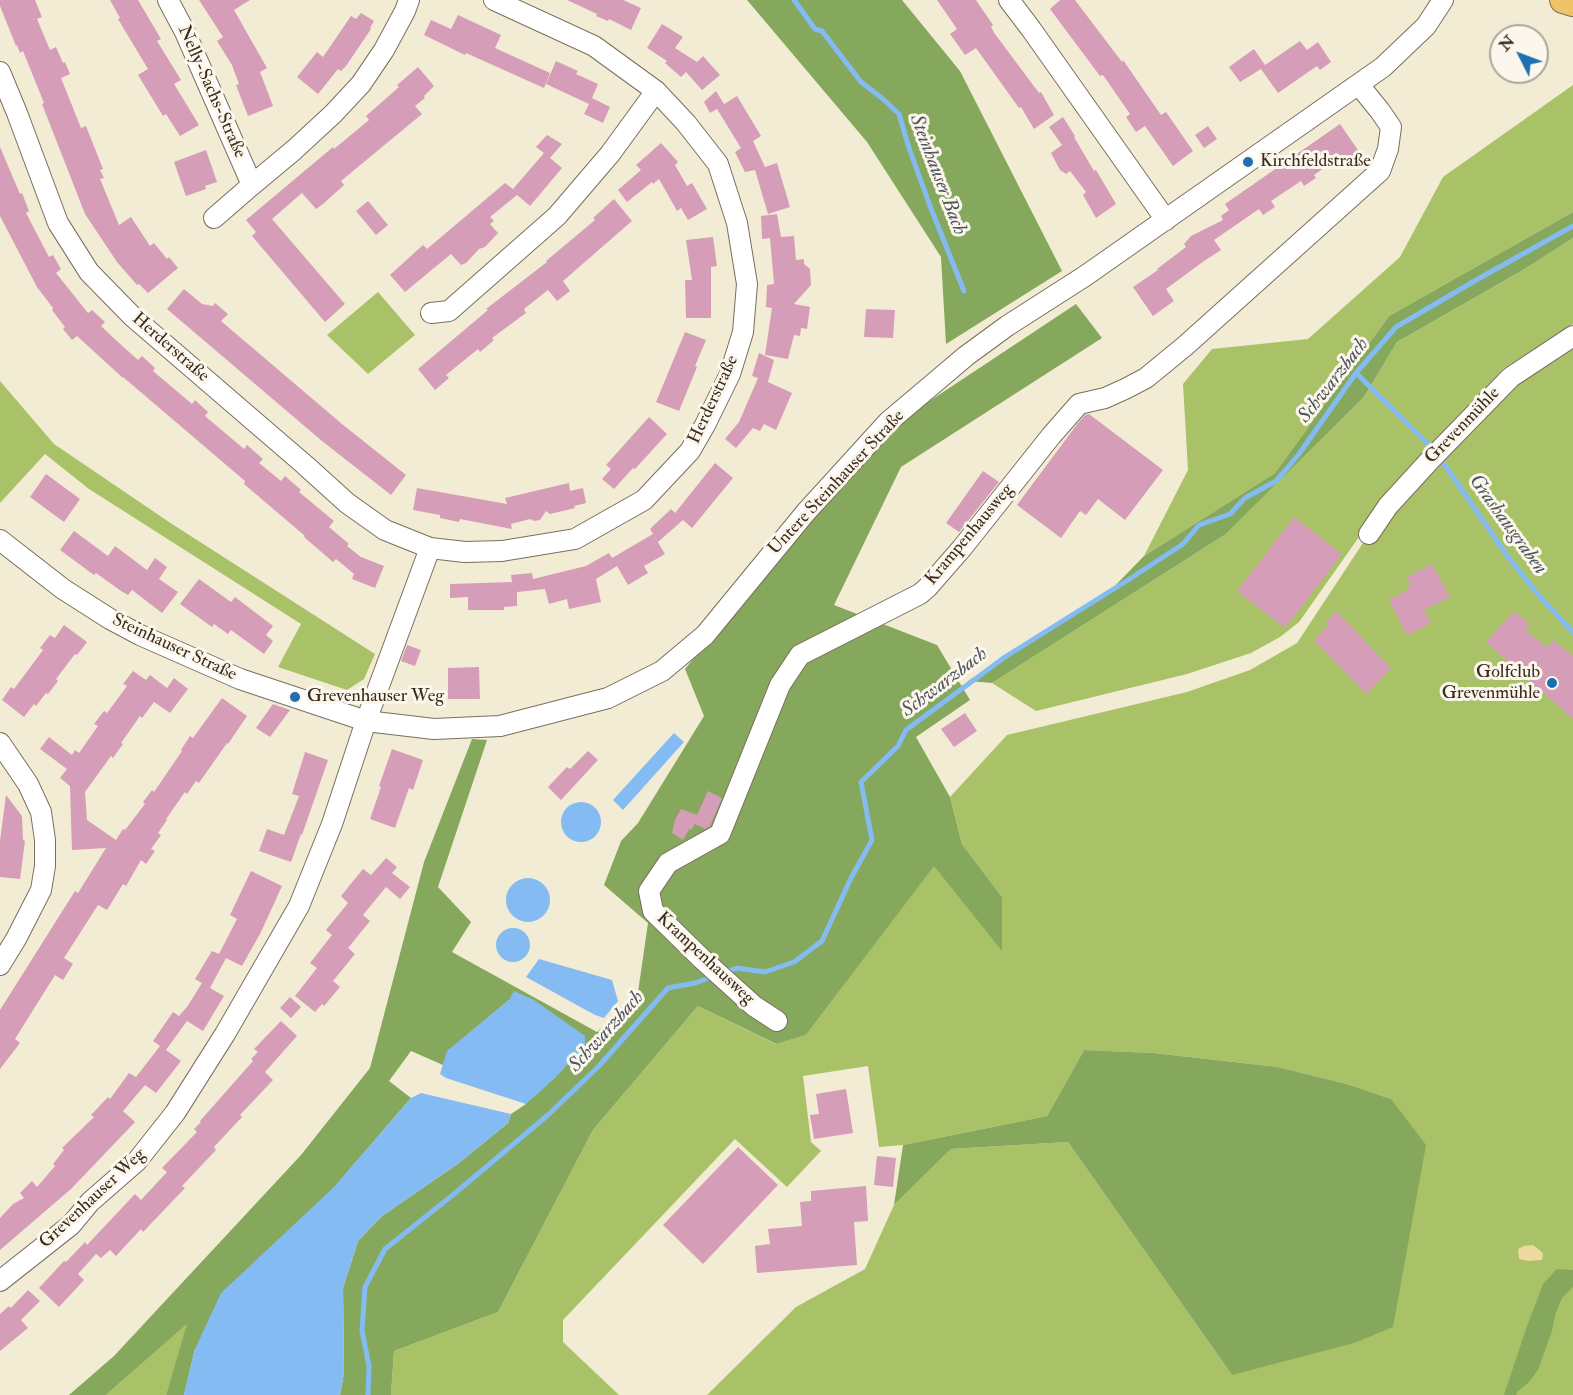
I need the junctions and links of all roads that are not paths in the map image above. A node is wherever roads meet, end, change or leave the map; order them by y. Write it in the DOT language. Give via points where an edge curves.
graph roads {
  1 [pos="168,0"];
  2 [pos="409,0"];
  3 [pos="494,0"];
  4 [pos="1009,0"];
  5 [pos="1443,0"];
  6 [pos="1563,0"];
  7 [pos="1573,3"];
  8 [pos="0,72"];
  9 [pos="1359,85"];
  10 [pos="656,91"];
  11 [pos="252,185"];
  12 [pos="214,218"];
  13 [pos="1167,220"];
  14 [pos="431,313"];
  15 [pos="1573,336"];
  16 [pos="1370,534"];
  17 [pos="0,540"];
  18 [pos="430,548"];
  19 [pos="366,721"];
  20 [pos="0,742"];
  21 [pos="0,965"];
  22 [pos="777,1021"];
  23 [pos="0,1281"];
  1 -- 11 [label="street, Nelly-Sachs-Straße"];
  2 -- 11 [label="street, Nelly-Sachs-Straße" via="384,50 361,84"];
  3 -- 10 [label="street, Herderstraße" via="594,46"];
  4 -- 13 [label="street"];
  5 -- 9 [label="street, Untere Steinhauser Straße" via="1426,26"];
  6 -- 7 [label="main road"];
  8 -- 18 [label="street, Herderstraße" via="58,223 89,272 133,316 347,503 385,530"];
  9 -- 13 [label="street, Untere Steinhauser Straße"];
  9 -- 22 [label="street, Krampenhausweg" via="1391,127 1380,171 1146,378 1106,398 1079,404 920,594 800,655 780,685 720,834 668,863 649,891 653,911 728,983"];
  10 -- 14 [label="street" via="610,154 557,216 449,311"];
  10 -- 18 [label="street, Herderstraße" via="718,164 737,223 747,284 743,332 730,374 705,425 690,451 644,500 575,539 502,551"];
  11 -- 12 [label="street, Nelly-Sachs-Straße"];
  13 -- 19 [label="street, Untere Steinhauser Straße" via="1007,326 888,422 806,512 705,635 662,672 608,698 500,726 434,729"];
  15 -- 16 [label="street, Grevenmühle" via="1511,376 1388,506"];
  17 -- 19 [label="street, Steinhauser Straße" via="63,589 140,635 240,679"];
  18 -- 19 [label="street"];
  19 -- 23 [label="street, Grevenhauser Weg" via="332,824 299,906 175,1113 137,1161 90,1202 71,1225"];
  20 -- 21 [label="street" via="41,812 45,866 41,890"];
}
